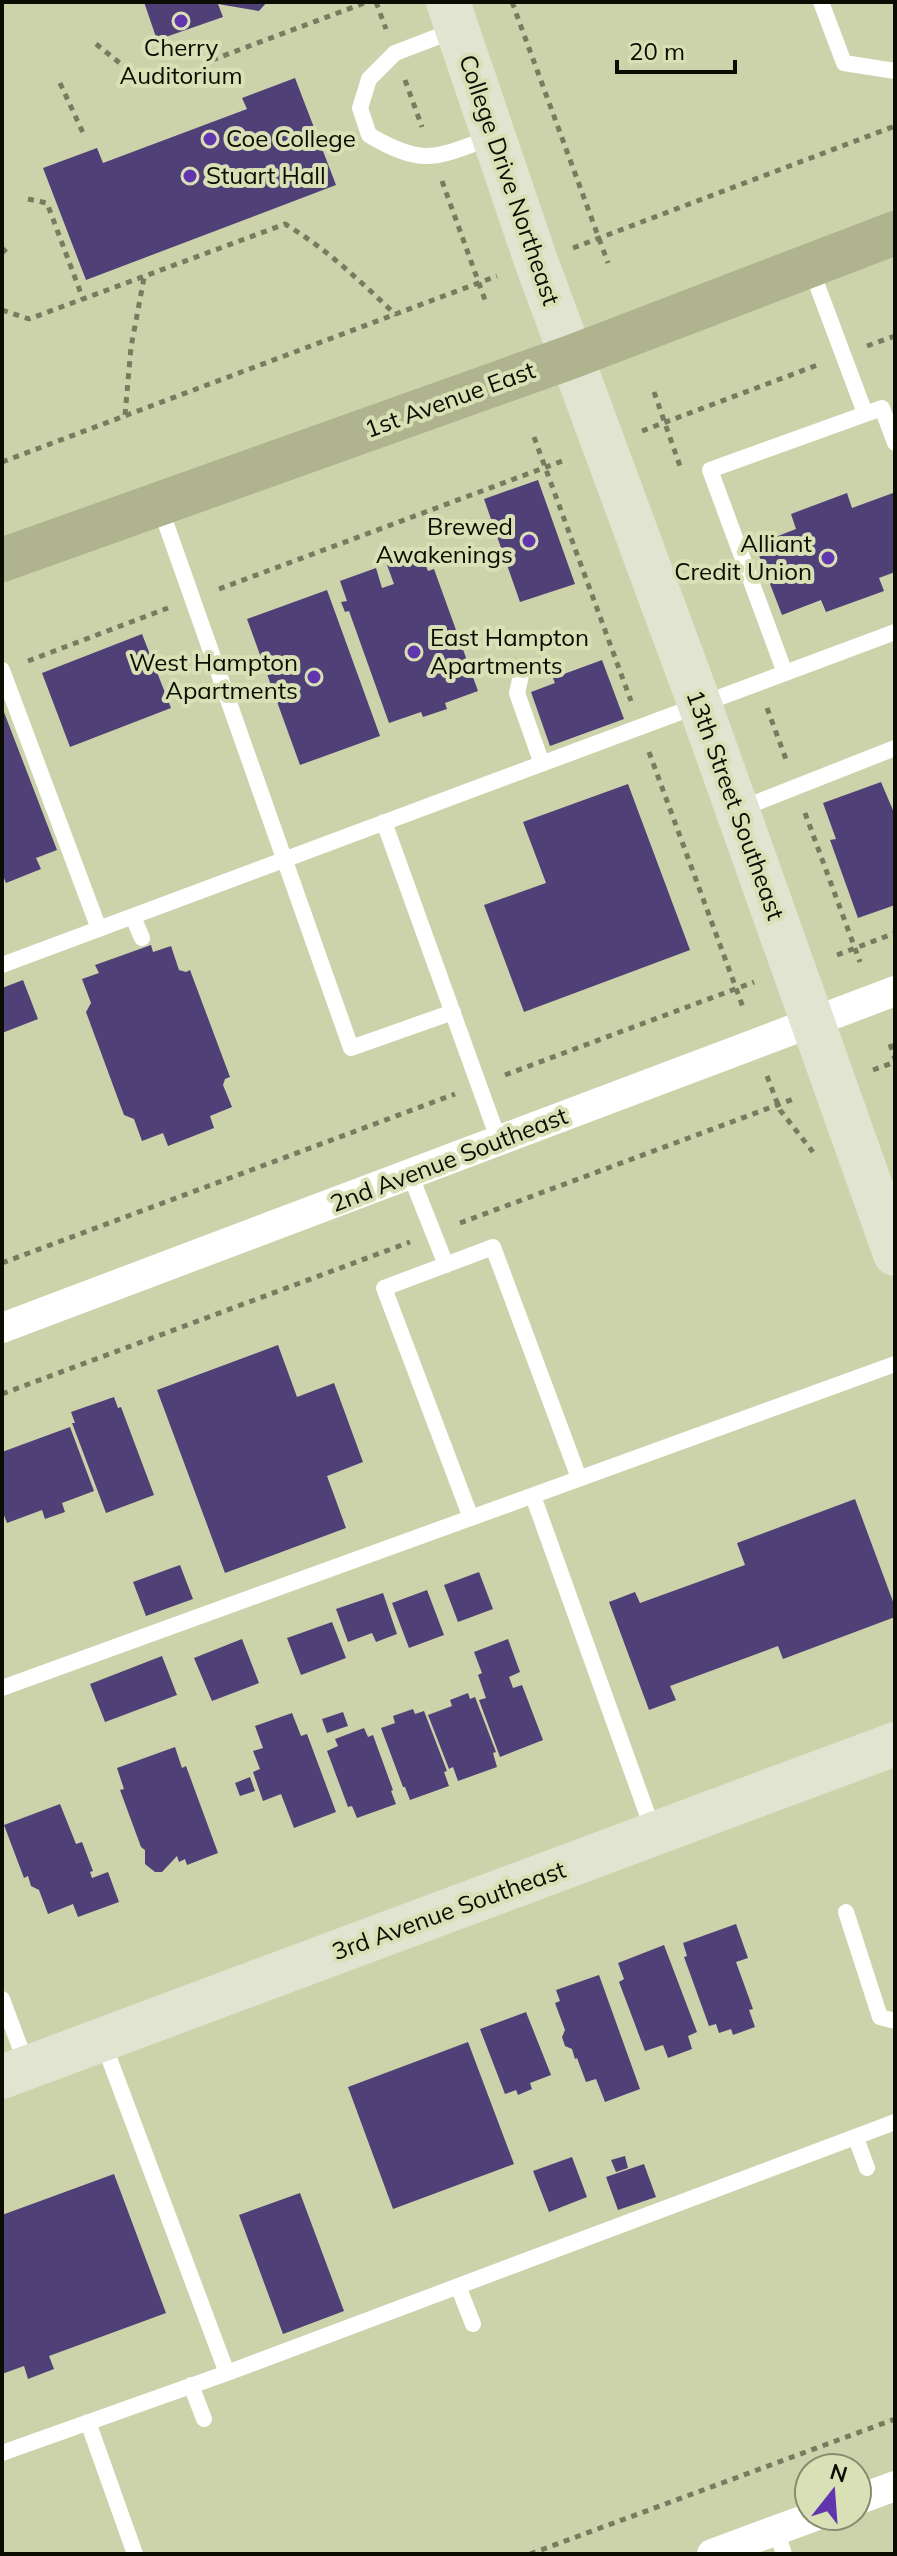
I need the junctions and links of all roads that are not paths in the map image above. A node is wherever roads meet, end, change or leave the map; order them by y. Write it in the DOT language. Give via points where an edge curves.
graph roads {
  1 [pos="821,2"];
  2 [pos="452,16"];
  3 [pos="895,71"];
  4 [pos="494,137"];
  5 [pos="895,233"];
  6 [pos="810,266"];
  7 [pos="571,357"];
  8 [pos="865,413"];
  9 [pos="895,443"];
  10 [pos="159,504"];
  11 [pos="2,560"];
  12 [pos="895,632"];
  13 [pos="2,670"];
  14 [pos="522,671"];
  15 [pos="785,673"];
  16 [pos="700,705"];
  17 [pos="895,748"];
  18 [pos="542,764"];
  19 [pos="737,810"];
  20 [pos="384,822"];
  21 [pos="285,860"];
  22 [pos="133,917"];
  23 [pos="99,929"];
  24 [pos="142,938"];
  25 [pos="2,965"];
  26 [pos="895,991"];
  27 [pos="453,1012"];
  28 [pos="812,1023"];
  29 [pos="499,1141"];
  30 [pos="410,1174"];
  31 [pos="895,1254"];
  32 [pos="446,1265"];
  33 [pos="2,1328"];
  34 [pos="895,1364"];
  35 [pos="579,1478"];
  36 [pos="533,1496"];
  37 [pos="471,1518"];
  38 [pos="2,1688"];
  39 [pos="895,1744"];
  40 [pos="654,1834"];
  41 [pos="846,1912"];
  42 [pos="2,1999"];
  43 [pos="895,2021"];
  44 [pos="103,2040"];
  45 [pos="15,2073"];
  46 [pos="895,2122"];
  47 [pos="856,2138"];
  48 [pos="867,2168"];
  49 [pos="458,2286"];
  50 [pos="473,2324"];
  51 [pos="227,2373"];
  52 [pos="191,2385"];
  53 [pos="204,2419"];
  54 [pos="88,2422"];
  55 [pos="2,2453"];
  56 [pos="895,2486"];
  57 [pos="873,2494"];
  58 [pos="780,2542"];
  59 [pos="135,2554"];
  60 [pos="712,2554"];
  1 -- 3 [label="lane" via="844,63"];
  2 -- 4 [label="main road, College Drive Northeast"];
  2 -- 4 [label="lane" via="395,53 369,79 360,108 369,135 400,153 433,158"];
  4 -- 7 [label="main road, College Drive Northeast"];
  5 -- 6 [label="main road, 1st Avenue East"];
  6 -- 7 [label="main road, 1st Avenue East"];
  6 -- 8 [label="lane"];
  7 -- 10 [label="main road, 1st Avenue East"];
  7 -- 16 [label="main road, 13th Street Southeast"];
  8 -- 9 [label="lane" via="882,408"];
  8 -- 15 [label="lane" via="710,470"];
  10 -- 11 [label="main road, 1st Avenue East"];
  10 -- 21 [label="lane"];
  12 -- 15 [label="lane"];
  13 -- 23 [label="lane"];
  14 -- 18 [label="lane" via="517,693"];
  15 -- 16 [label="lane"];
  16 -- 18 [label="lane"];
  16 -- 19 [label="main road, 13th Street Southeast"];
  17 -- 19 [label="lane"];
  18 -- 20 [label="lane"];
  19 -- 28 [label="main road, 13th Street Southeast"];
  20 -- 21 [label="lane"];
  20 -- 27 [label="lane"];
  21 -- 22 [label="lane"];
  21 -- 27 [label="lane" via="351,1048"];
  22 -- 23 [label="lane"];
  22 -- 24 [label="lane"];
  23 -- 25 [label="lane"];
  26 -- 28 [label="street, 2nd Avenue Southeast"];
  27 -- 29 [label="lane"];
  28 -- 29 [label="street, 2nd Avenue Southeast"];
  28 -- 31 [label="main road, 13th Street Southeast"];
  29 -- 30 [label="street, 2nd Avenue Southeast"];
  30 -- 32 [label="lane"];
  30 -- 33 [label="street, 2nd Avenue Southeast"];
  32 -- 35 [label="lane" via="493,1247"];
  32 -- 37 [label="lane" via="384,1288"];
  34 -- 35 [label="lane"];
  35 -- 36 [label="lane"];
  36 -- 37 [label="lane"];
  36 -- 40 [label="lane"];
  37 -- 38 [label="lane"];
  39 -- 40 [label="main road, 3rd Avenue Southeast"];
  40 -- 44 [label="main road, 3rd Avenue Southeast"];
  41 -- 43 [label="lane" via="880,2017"];
  42 -- 45 [label="lane"];
  44 -- 45 [label="main road, 3rd Avenue Southeast"];
  44 -- 51 [label="lane"];
  46 -- 47 [label="lane"];
  47 -- 48 [label="lane"];
  47 -- 49 [label="lane"];
  49 -- 50 [label="lane"];
  49 -- 51 [label="lane"];
  51 -- 52 [label="lane"];
  52 -- 53 [label="lane"];
  52 -- 54 [label="lane"];
  54 -- 55 [label="lane"];
  54 -- 59 [label="lane"];
  56 -- 57 [label="street"];
  58 -- 60 [label="street"];
}
